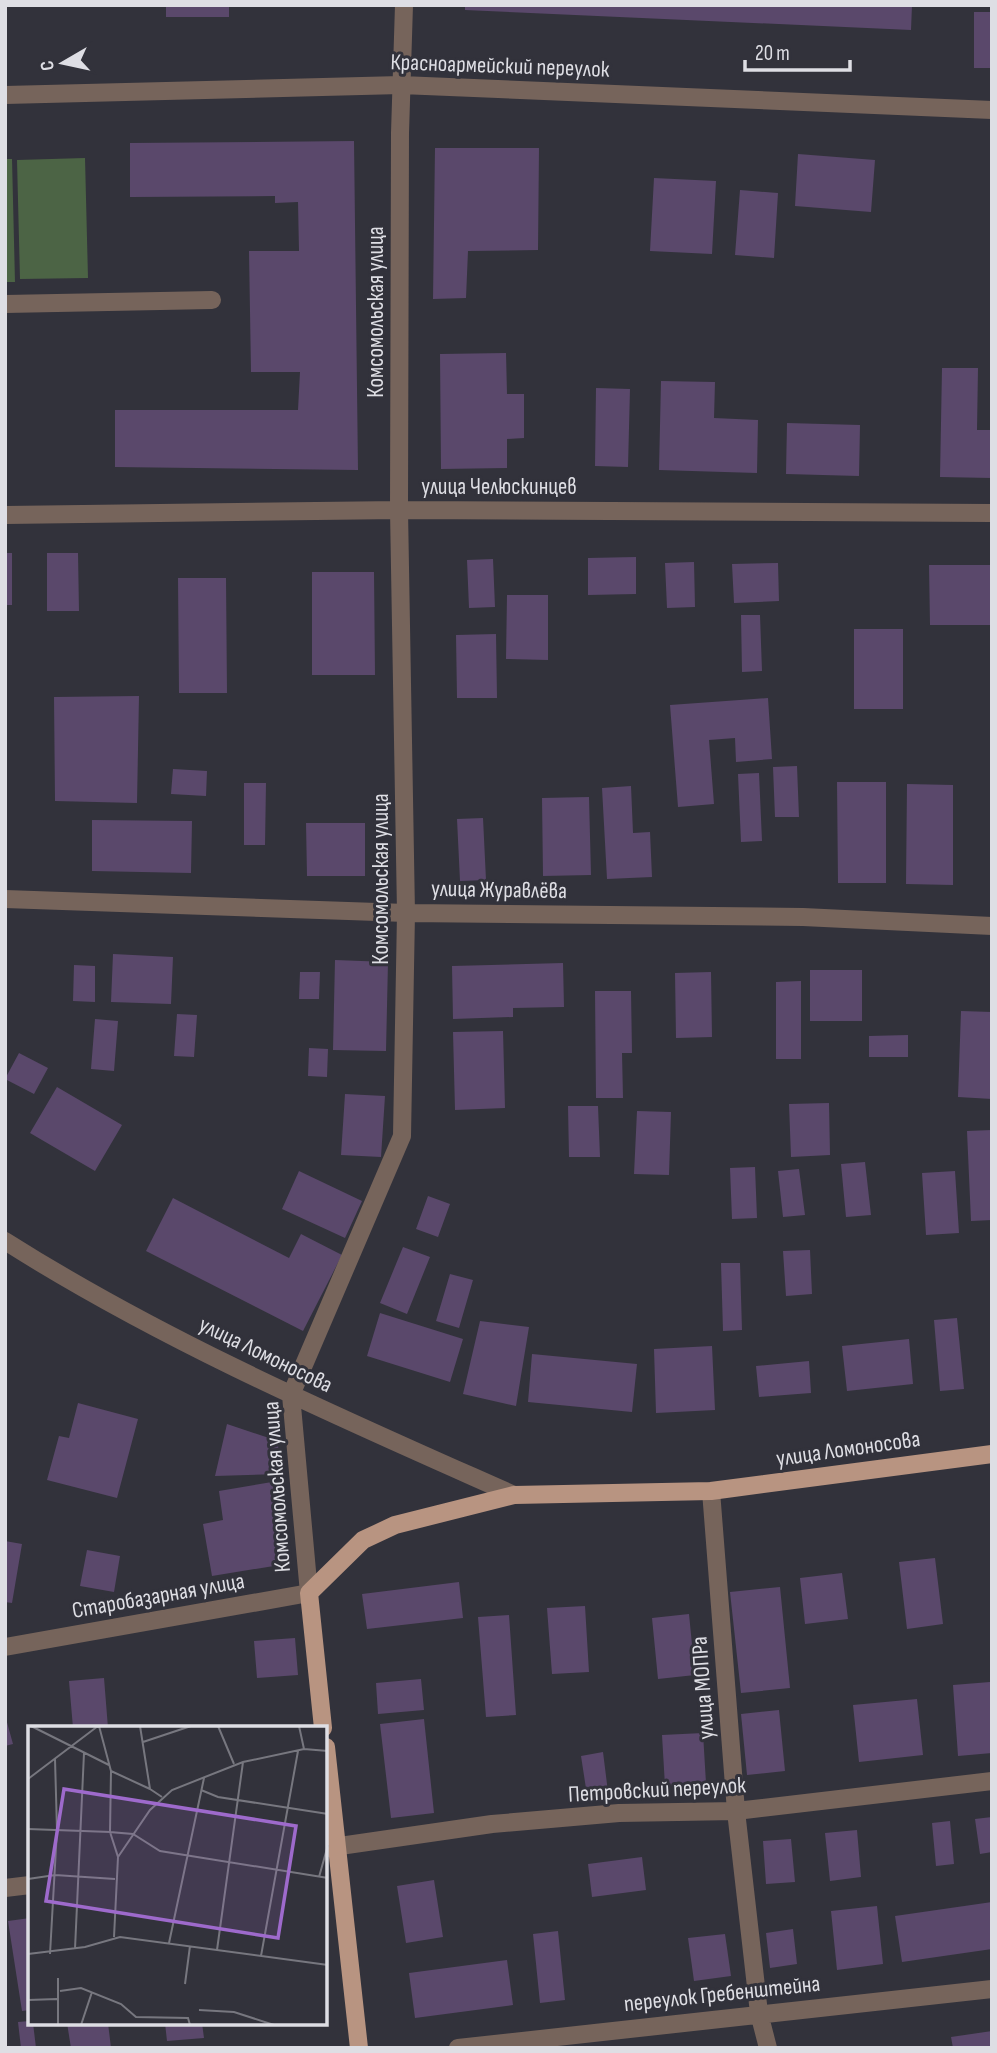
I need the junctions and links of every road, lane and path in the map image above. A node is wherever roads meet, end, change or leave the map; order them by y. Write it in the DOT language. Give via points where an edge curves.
graph roads {
  1 [pos="404,5"];
  2 [pos="401,85"];
  3 [pos="5,94"];
  4 [pos="992,110"];
  5 [pos="212,300"];
  6 [pos="5,304"];
  7 [pos="399,510"];
  8 [pos="992,513"];
  9 [pos="5,515"];
  10 [pos="5,899"];
  11 [pos="406,913"];
  12 [pos="992,926"];
  13 [pos="5,1241"];
  14 [pos="291,1395"];
  15 [pos="992,1454"];
  16 [pos="712,1491"];
  17 [pos="514,1495"];
  18 [pos="309,1593"];
  19 [pos="5,1647"];
  20 [pos="323,1726"];
  21 [pos="327,1767"];
  22 [pos="992,1781"];
  23 [pos="736,1811"];
  24 [pos="331,1847"];
  25 [pos="28,1885"];
  26 [pos="5,1888"];
  27 [pos="992,1989"];
  28 [pos="759,2013"];
  29 [pos="359,2048"];
  30 [pos="458,2048"];
  31 [pos="768,2048"];
  1 -- 2 [label="street, Комсомольская улица"];
  2 -- 3 [label="street, Красноармейский переулок"];
  2 -- 4 [label="street, Красноармейский переулок"];
  2 -- 7 [label="street, Комсомольская улица"];
  5 -- 6 [label="street"];
  7 -- 8 [label="street, улица Челюскинцев"];
  7 -- 9 [label="street, улица Челюскинцев"];
  7 -- 11 [label="street, Комсомольская улица"];
  10 -- 11 [label="street, улица Журавлёва"];
  11 -- 12 [label="street, улица Журавлёва" via="803,917"];
  11 -- 14 [label="street, Комсомольская улица" via="402,1136"];
  13 -- 14 [label="street, улица Ломоносова" via="65,1279"];
  14 -- 17 [label="street, улица Ломоносова"];
  14 -- 18 [label="street, Комсомольская улица"];
  15 -- 16 [label="main road, улица Ломоносова"];
  16 -- 17 [label="main road"];
  16 -- 23 [label="street, улица МОПРа"];
  17 -- 18 [label="main road" via="395,1525 363,1540"];
  18 -- 19 [label="street, Старобазарная улица"];
  18 -- 20 [label="main road, Комсомольская улица"];
  21 -- 24 [label="main road"];
  22 -- 23 [label="street, Петровский переулок"];
  23 -- 24 [label="street, Петровский переулок" via="619,1813 505,1823"];
  23 -- 28 [label="street, улица МОПРа"];
  24 -- 29 [label="main road"];
  25 -- 26 [label="street"];
  27 -- 28 [label="street, переулок Гребенштейна"];
  28 -- 30 [label="street, переулок Гребенштейна"];
  28 -- 31 [label="street, улица МОПРа"];
}
